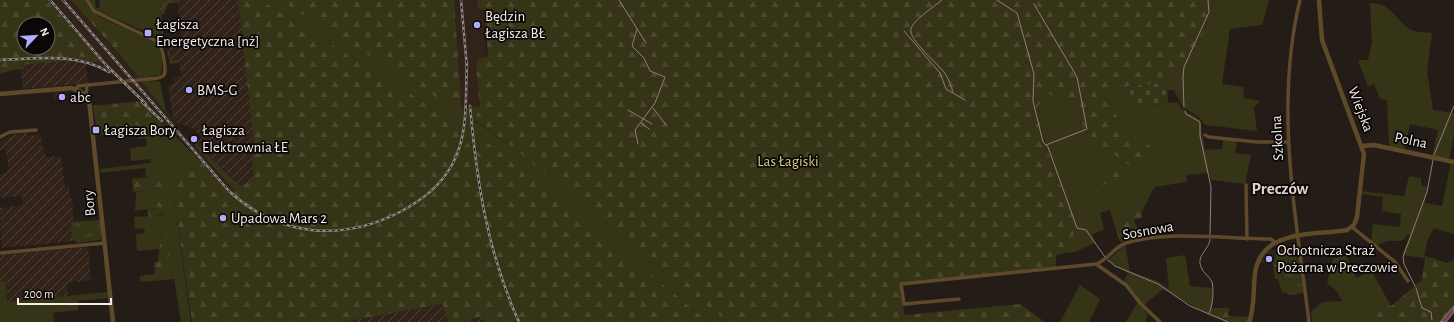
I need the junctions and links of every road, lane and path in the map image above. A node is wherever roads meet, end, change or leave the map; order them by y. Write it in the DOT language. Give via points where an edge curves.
graph roads {
  1 [pos="87,0"];
  2 [pos="1300,0"];
  3 [pos="1319,0"];
  4 [pos="87,86"];
  5 [pos="76,89"];
  6 [pos="0,94"];
  7 [pos="86,95"];
  8 [pos="36,130"];
  9 [pos="1205,135"];
  10 [pos="0,137"];
  11 [pos="1288,142"];
  12 [pos="1362,146"];
  13 [pos="1454,162"];
  14 [pos="1246,185"];
  15 [pos="1352,227"];
  16 [pos="1298,236"];
  17 [pos="1247,239"];
  18 [pos="1274,242"];
  19 [pos="105,243"];
  20 [pos="0,253"];
  21 [pos="1096,264"];
  22 [pos="1408,281"];
  23 [pos="959,299"];
  24 [pos="113,322"];
  25 [pos="1160,322"];
  26 [pos="1249,322"];
  27 [pos="1309,322"];
  1 -- 4 [label="street" via="94,11 156,40 163,50 165,71 162,77"];
  2 -- 11 [label="street, Szkolna" via="1288,78"];
  3 -- 12 [label="street, Wiejska" via="1322,40"];
  4 -- 5 [label="street" via="78,86"];
  4 -- 7 [label="street"];
  5 -- 6 [label="street" via="67,87"];
  5 -- 7 [label="street"];
  7 -- 19 [label="street, Bory" via="91,107"];
  8 -- 10 [label="street" via="10,132"];
  9 -- 11 [label="street" via="1257,142"];
  11 -- 16 [label="street, Szkolna"];
  12 -- 13 [label="street, Polna" via="1374,145"];
  12 -- 15 [label="street, Wiejska" via="1364,157 1357,217"];
  14 -- 17 [label="street"];
  15 -- 16 [label="street, Sosnowa" via="1342,231"];
  15 -- 22 [label="street" via="1394,262"];
  16 -- 18 [label="street, Sosnowa"];
  16 -- 27 [label="street, Szkolna"];
  17 -- 18 [label="street, Sosnowa" via="1271,239"];
  17 -- 21 [label="street, Sosnowa" via="1174,236 1138,241 1120,246"];
  18 -- 26 [label="street" via="1256,266"];
  19 -- 20 [label="street"];
  19 -- 24 [label="street, Bory"];
  21 -- 23 [label="street, Sosnowa" via="901,284 904,304"];
  21 -- 25 [label="street" via="1126,285"];
}
